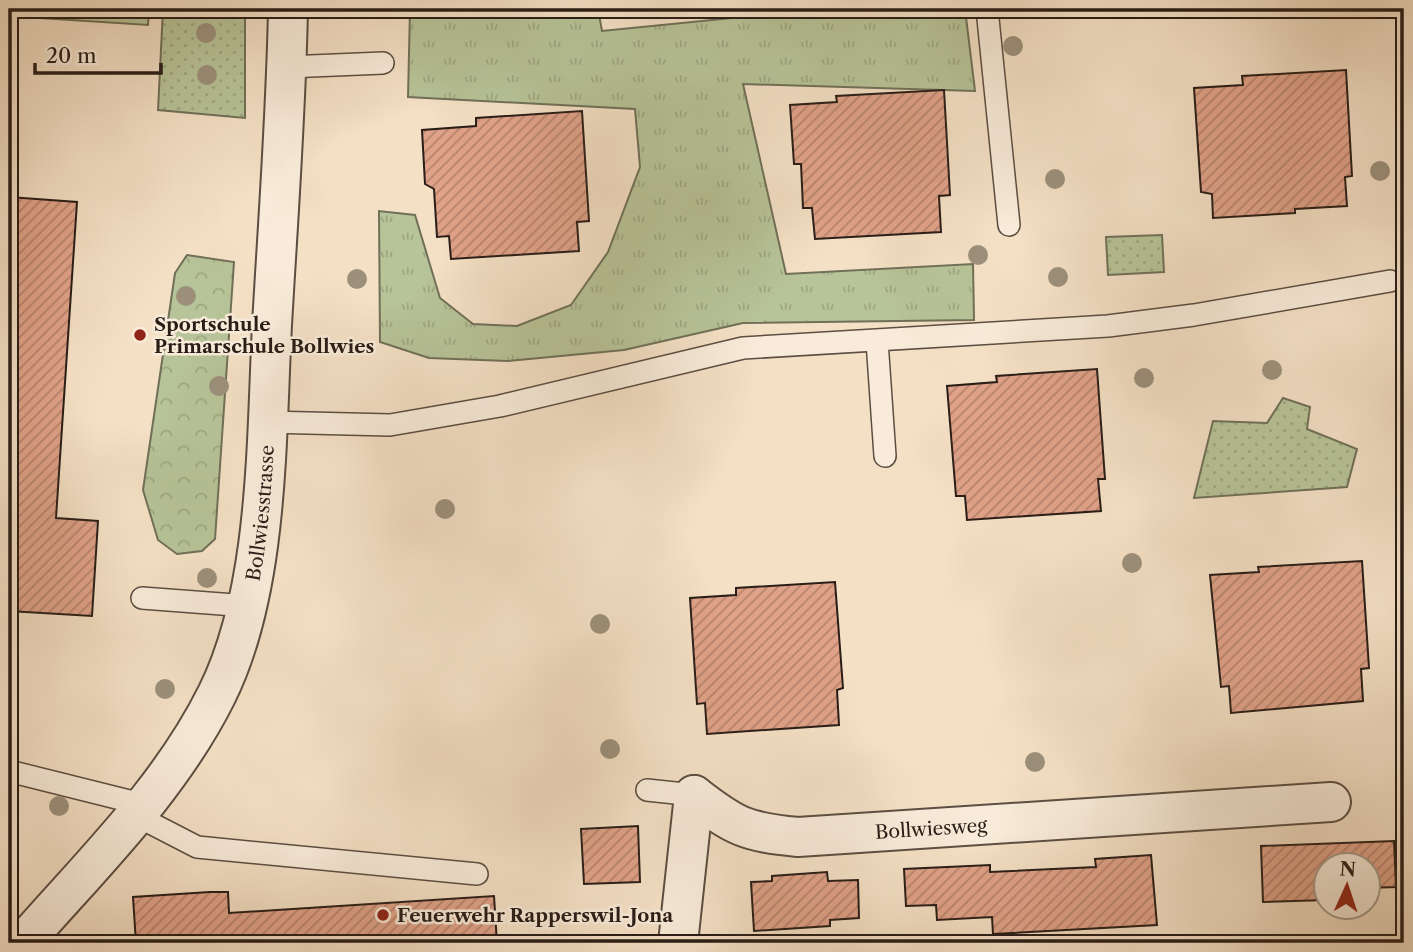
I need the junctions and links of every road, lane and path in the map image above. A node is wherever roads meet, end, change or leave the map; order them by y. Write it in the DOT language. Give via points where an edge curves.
graph roads {
  1 [pos="288,9"];
  2 [pos="987,9"];
  3 [pos="383,63"];
  4 [pos="287,67"];
  5 [pos="1009,225"];
  6 [pos="1390,281"];
  7 [pos="877,341"];
  8 [pos="267,422"];
  9 [pos="885,456"];
  10 [pos="142,598"];
  11 [pos="248,606"];
  12 [pos="9,771"];
  13 [pos="647,790"];
  14 [pos="694,795"];
  15 [pos="1331,802"];
  16 [pos="140,810"];
  17 [pos="477,874"];
  18 [pos="23,943"];
  19 [pos="678,943"];
  1 -- 4 [label="street, Bollwiesstrasse"];
  2 -- 5 [label="lane"];
  3 -- 4 [label="lane"];
  4 -- 8 [label="street, Bollwiesstrasse"];
  6 -- 7 [label="lane" via="1108,326"];
  7 -- 8 [label="lane" via="743,348 500,407 390,425"];
  7 -- 9 [label="lane"];
  8 -- 11 [label="street, Bollwiesstrasse"];
  10 -- 11 [label="lane"];
  11 -- 16 [label="street, Bollwiesstrasse" via="217,693"];
  12 -- 16 [label="lane"];
  13 -- 14 [label="lane"];
  14 -- 15 [label="street, Bollwiesweg" via="754,833 798,837"];
  14 -- 19 [label="street"];
  16 -- 17 [label="lane" via="197,847"];
  16 -- 18 [label="street, Bollwiesstrasse"];
}
